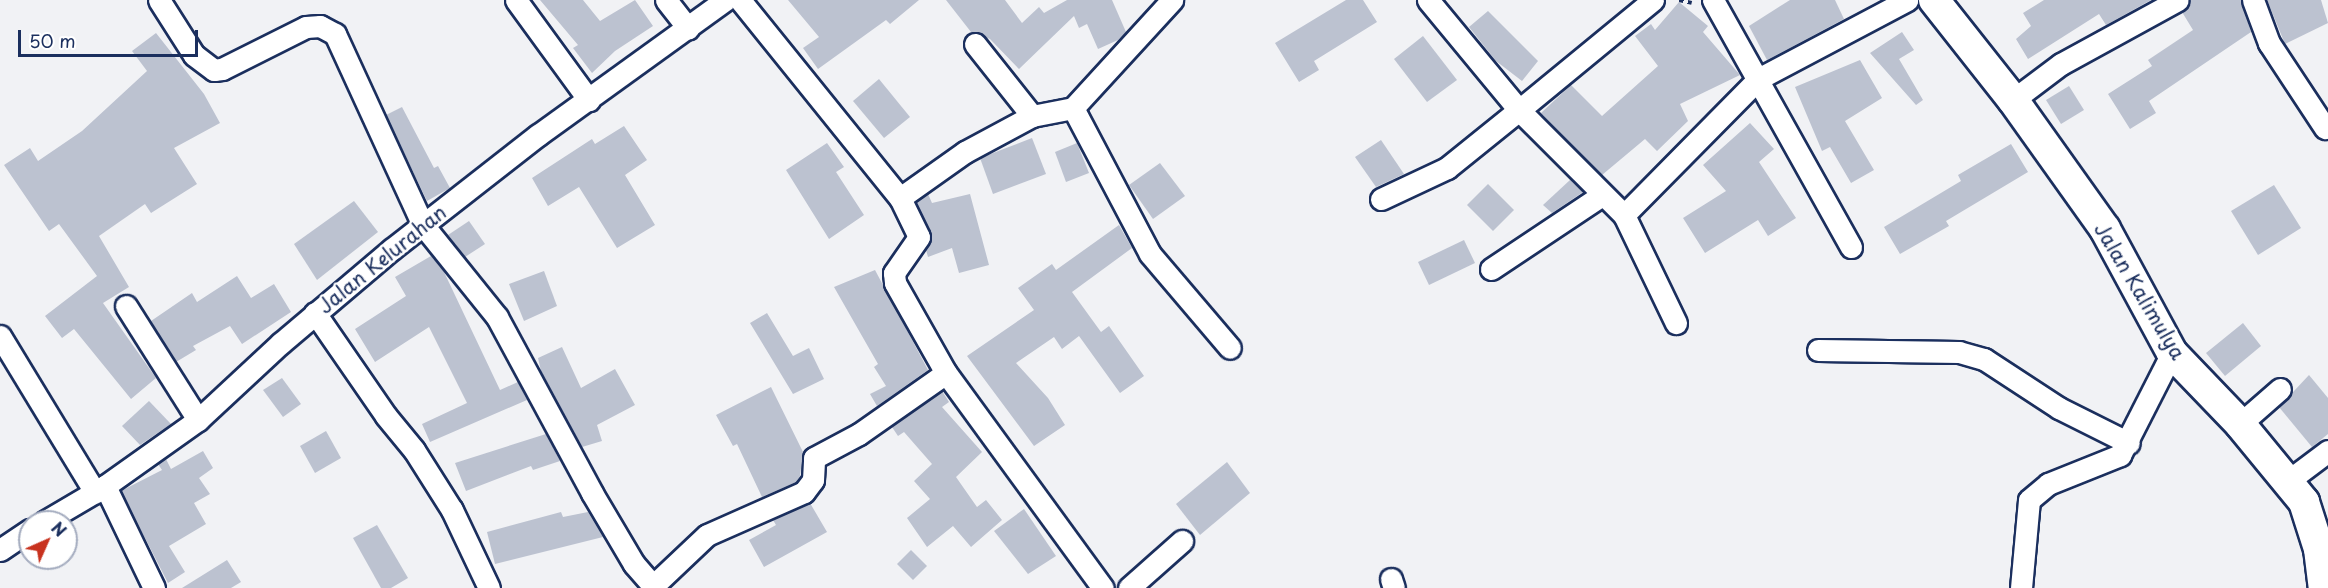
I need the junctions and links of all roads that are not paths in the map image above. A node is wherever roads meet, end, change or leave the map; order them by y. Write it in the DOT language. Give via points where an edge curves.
graph roads {
  1 [pos="159,0"];
  2 [pos="516,0"];
  3 [pos="666,0"];
  4 [pos="725,0"];
  5 [pos="740,0"];
  6 [pos="1172,0"];
  7 [pos="1428,0"];
  8 [pos="1653,0"];
  9 [pos="1713,0"];
  10 [pos="1907,0"];
  11 [pos="1934,0"];
  12 [pos="2178,0"];
  13 [pos="2253,0"];
  14 [pos="688,28"];
  15 [pos="975,44"];
  16 [pos="1758,80"];
  17 [pos="589,100"];
  18 [pos="2013,100"];
  19 [pos="1073,108"];
  20 [pos="1519,110"];
  21 [pos="1032,116"];
  22 [pos="2325,128"];
  23 [pos="1602,195"];
  24 [pos="900,198"];
  25 [pos="1381,199"];
  26 [pos="1624,215"];
  27 [pos="423,225"];
  28 [pos="1851,247"];
  29 [pos="1491,269"];
  30 [pos="126,306"];
  31 [pos="315,313"];
  32 [pos="1676,323"];
  33 [pos="0,336"];
  34 [pos="1230,348"];
  35 [pos="1818,350"];
  36 [pos="2172,353"];
  37 [pos="946,373"];
  38 [pos="2280,389"];
  39 [pos="198,420"];
  40 [pos="2240,424"];
  41 [pos="2129,443"];
  42 [pos="2328,451"];
  43 [pos="100,489"];
  44 [pos="2296,491"];
  45 [pos="64,510"];
  46 [pos="18,538"];
  47 [pos="1182,541"];
  48 [pos="0,550"];
  49 [pos="654,587"];
  50 [pos="154,588"];
  51 [pos="489,588"];
  52 [pos="1103,588"];
  53 [pos="1129,588"];
  54 [pos="2021,588"];
  55 [pos="2324,588"];
  1 -- 27 [label="street" via="194,55 214,70 306,27 320,26 334,34"];
  2 -- 17 [label="street"];
  3 -- 14 [label="street"];
  4 -- 14 [label="street, Jalan Kelurahan"];
  5 -- 24 [label="street"];
  6 -- 19 [label="street"];
  7 -- 20 [label="street"];
  8 -- 20 [label="street"];
  9 -- 16 [label="street"];
  10 -- 16 [label="street"];
  11 -- 18 [label="street, Jalan Kalimulya"];
  12 -- 18 [label="street" via="2061,64"];
  13 -- 22 [label="street" via="2268,43"];
  14 -- 17 [label="street, Jalan Kelurahan"];
  15 -- 21 [label="street"];
  16 -- 26 [label="street"];
  16 -- 28 [label="street"];
  17 -- 27 [label="street, Jalan Kelurahan"];
  18 -- 36 [label="street, Jalan Kalimulya" via="2105,228"];
  19 -- 21 [label="street"];
  19 -- 34 [label="street" via="1150,254"];
  20 -- 23 [label="street"];
  20 -- 25 [label="street" via="1447,168"];
  21 -- 24 [label="street" via="965,152"];
  23 -- 26 [label="street"];
  23 -- 29 [label="street"];
  24 -- 37 [label="street" via="919,237 894,273 895,283"];
  26 -- 32 [label="street"];
  27 -- 31 [label="street, Jalan Kelurahan"];
  27 -- 49 [label="street" via="497,317 592,493 634,564"];
  30 -- 39 [label="street"];
  31 -- 39 [label="street, Jalan Kelurahan"];
  31 -- 51 [label="street" via="427,470 452,510"];
  33 -- 43 [label="street"];
  35 -- 41 [label="street" via="1959,352 1984,359 2059,408"];
  36 -- 40 [label="street, Jalan Kalimulya"];
  36 -- 41 [label="street"];
  37 -- 49 [label="street" via="859,434 814,458 813,480 804,492 707,535"];
  37 -- 52 [label="street"];
  38 -- 40 [label="street"];
  39 -- 43 [label="street, Jalan Kelurahan"];
  40 -- 44 [label="street, Jalan Kalimulya"];
  41 -- 54 [label="street" via="2120,455 2048,484 2029,500"];
  42 -- 44 [label="street"];
  43 -- 45 [label="street, Jalan Kelurahan"];
  43 -- 50 [label="street"];
  44 -- 55 [label="street, Jalan Kalimulya" via="2319,549"];
  46 -- 48 [label="street"];
  47 -- 53 [label="street"];
}
